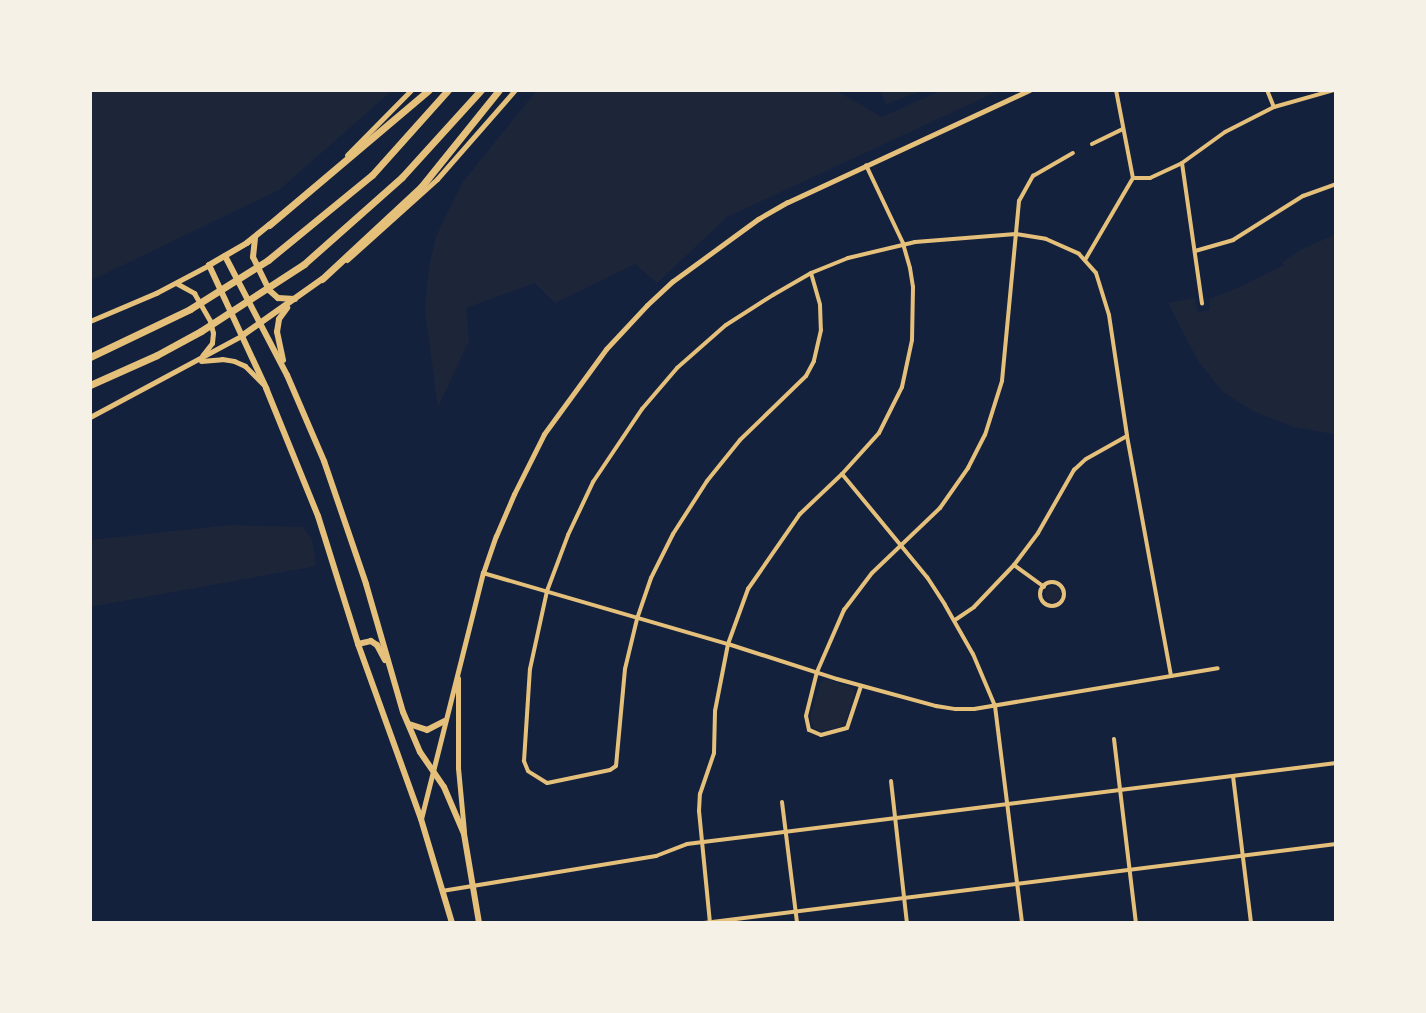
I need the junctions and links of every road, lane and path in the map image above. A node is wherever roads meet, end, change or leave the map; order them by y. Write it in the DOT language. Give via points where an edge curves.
graph roads {
  1 [pos="411,90"];
  2 [pos="429,90"];
  3 [pos="448,90"];
  4 [pos="481,90"];
  5 [pos="499,90"];
  6 [pos="515,90"];
  7 [pos="1029,90"];
  8 [pos="1116,90"];
  9 [pos="1267,90"];
  10 [pos="1334,90"];
  11 [pos="1274,107"];
  12 [pos="1123,129"];
  13 [pos="1092,144"];
  14 [pos="1073,153"];
  15 [pos="1182,163"];
  16 [pos="866,165"];
  17 [pos="1133,178"];
  18 [pos="1336,184"];
  19 [pos="269,225"];
  20 [pos="1016,234"];
  21 [pos="256,235"];
  22 [pos="903,243"];
  23 [pos="1195,251"];
  24 [pos="225,256"];
  25 [pos="1085,260"];
  26 [pos="209,265"];
  27 [pos="812,273"];
  28 [pos="322,279"];
  29 [pos="176,283"];
  30 [pos="296,298"];
  31 [pos="289,304"];
  32 [pos="1202,304"];
  33 [pos="90,321"];
  34 [pos="261,324"];
  35 [pos="243,335"];
  36 [pos="90,357"];
  37 [pos="196,362"];
  38 [pos="287,375"];
  39 [pos="90,385"];
  40 [pos="266,388"];
  41 [pos="90,417"];
  42 [pos="1126,436"];
  43 [pos="842,474"];
  44 [pos="902,546"];
  45 [pos="1014,565"];
  46 [pos="483,573"];
  47 [pos="1044,586"];
  48 [pos="548,591"];
  49 [pos="637,619"];
  50 [pos="955,620"];
  51 [pos="358,644"];
  52 [pos="728,644"];
  53 [pos="1218,668"];
  54 [pos="391,671"];
  55 [pos="817,672"];
  56 [pos="458,676"];
  57 [pos="1171,676"];
  58 [pos="861,686"];
  59 [pos="995,706"];
  60 [pos="444,721"];
  61 [pos="409,724"];
  62 [pos="1114,739"];
  63 [pos="1336,763"];
  64 [pos="431,769"];
  65 [pos="1233,776"];
  66 [pos="891,781"];
  67 [pos="1120,790"];
  68 [pos="782,802"];
  69 [pos="1008,802"];
  70 [pos="895,816"];
  71 [pos="421,819"];
  72 [pos="786,832"];
  73 [pos="464,834"];
  74 [pos="703,842"];
  75 [pos="1336,844"];
  76 [pos="1242,855"];
  77 [pos="1130,871"];
  78 [pos="1017,885"];
  79 [pos="472,886"];
  80 [pos="442,891"];
  81 [pos="904,897"];
  82 [pos="795,911"];
  83 [pos="453,923"];
  84 [pos="479,923"];
  85 [pos="704,923"];
  86 [pos="710,923"];
  87 [pos="797,923"];
  88 [pos="907,923"];
  89 [pos="1022,923"];
  90 [pos="1136,923"];
  91 [pos="1251,923"];
  1 -- 19 [label="main road" via="367,137"];
  2 -- 19 [label="highway"];
  3 -- 36 [label="highway" via="372,175 268,260 190,309"];
  4 -- 39 [label="highway" via="433,145 320,252 201,331"];
  5 -- 28 [label="highway" via="421,187"];
  6 -- 28 [label="main road" via="437,179 368,243"];
  7 -- 16 [label="main road"];
  8 -- 12 [label="street"];
  9 -- 11 [label="street"];
  10 -- 11 [label="street"];
  11 -- 15 [label="street" via="1225,132"];
  12 -- 13 [label="street"];
  12 -- 17 [label="street"];
  14 -- 20 [label="street" via="1042,168 1027,183 1016,213"];
  15 -- 17 [label="street" via="1150,178"];
  15 -- 23 [label="street"];
  16 -- 22 [label="street"];
  16 -- 46 [label="main road" via="788,202 740,231 674,281 627,325 544,434 514,494"];
  17 -- 25 [label="street"];
  18 -- 23 [label="street" via="1303,196 1233,240"];
  19 -- 21 [label="main road"];
  20 -- 22 [label="street"];
  20 -- 25 [label="street" via="1058,242"];
  20 -- 44 [label="street" via="1002,381 990,419 968,468 940,508"];
  21 -- 24 [label="main road"];
  21 -- 30 [label="main road" via="252,249 262,280 278,298"];
  22 -- 27 [label="street"];
  22 -- 43 [label="street" via="913,287 908,362 899,393 879,433"];
  23 -- 32 [label="street"];
  24 -- 26 [label="main road"];
  24 -- 34 [label="main road"];
  25 -- 42 [label="street" via="1096,273 1109,315"];
  26 -- 29 [label="main road"];
  26 -- 35 [label="main road"];
  27 -- 48 [label="street" via="726,325 677,368 642,409 584,499"];
  27 -- 49 [label="street" via="820,305 814,361 806,376 740,440 706,481 651,578"];
  28 -- 30 [label="main road"];
  29 -- 33 [label="main road"];
  29 -- 37 [label="main road" via="194,293 213,333 212,344"];
  30 -- 31 [label="main road"];
  31 -- 34 [label="main road"];
  31 -- 38 [label="main road" via="279,319 277,332"];
  34 -- 35 [label="main road"];
  34 -- 38 [label="main road"];
  35 -- 37 [label="main road"];
  35 -- 40 [label="main road"];
  37 -- 40 [label="main road" via="222,358 234,361 245,366"];
  37 -- 41 [label="main road"];
  38 -- 54 [label="main road" via="340,504"];
  40 -- 51 [label="main road" via="318,516"];
  42 -- 45 [label="street" via="1074,470 1038,533"];
  42 -- 57 [label="street"];
  43 -- 44 [label="street"];
  43 -- 52 [label="street" via="800,514 748,589"];
  44 -- 50 [label="street"];
  44 -- 55 [label="street" via="872,573 844,610"];
  45 -- 47 [label="street"];
  45 -- 50 [label="street" via="974,607"];
  46 -- 48 [label="street"];
  46 -- 56 [label="main road"];
  47 -- 47 [label="street" via="1041,593 1045,603 1061,602 1064,595 1060,585 1053,582"];
  48 -- 49 [label="street"];
  48 -- 49 [label="street" via="530,669 524,761 528,771 547,783 610,770 616,765 622,693"];
  49 -- 52 [label="street"];
  50 -- 59 [label="street"];
  51 -- 54 [label="main road" via="371,641 377,645"];
  51 -- 71 [label="main road"];
  52 -- 55 [label="street"];
  52 -- 74 [label="street" via="715,711 714,753 700,794"];
  53 -- 57 [label="street"];
  54 -- 61 [label="main road"];
  55 -- 58 [label="street"];
  55 -- 58 [label="street" via="806,716 809,730 821,735 847,728"];
  56 -- 60 [label="main road"];
  56 -- 73 [label="main road" via="458,768"];
  57 -- 59 [label="street"];
  58 -- 59 [label="street" via="936,706"];
  59 -- 69 [label="street"];
  60 -- 61 [label="main road" via="427,730"];
  60 -- 64 [label="main road"];
  61 -- 64 [label="main road"];
  62 -- 67 [label="street"];
  63 -- 65 [label="street"];
  64 -- 71 [label="main road"];
  64 -- 73 [label="main road"];
  65 -- 67 [label="street"];
  65 -- 76 [label="street"];
  66 -- 70 [label="street"];
  67 -- 69 [label="street"];
  67 -- 77 [label="street"];
  68 -- 72 [label="street"];
  69 -- 70 [label="street"];
  69 -- 78 [label="street"];
  70 -- 72 [label="street"];
  70 -- 81 [label="street"];
  71 -- 80 [label="main road"];
  72 -- 74 [label="street"];
  72 -- 82 [label="street"];
  73 -- 79 [label="main road"];
  74 -- 79 [label="street" via="656,856"];
  74 -- 86 [label="street"];
  75 -- 76 [label="street"];
  76 -- 77 [label="street"];
  76 -- 91 [label="street"];
  77 -- 78 [label="street"];
  77 -- 90 [label="street"];
  78 -- 81 [label="street"];
  78 -- 89 [label="street"];
  79 -- 80 [label="street"];
  79 -- 84 [label="main road"];
  80 -- 83 [label="main road"];
  81 -- 82 [label="street"];
  81 -- 88 [label="street"];
  82 -- 86 [label="street"];
  82 -- 87 [label="street"];
  85 -- 86 [label="street"];
}
